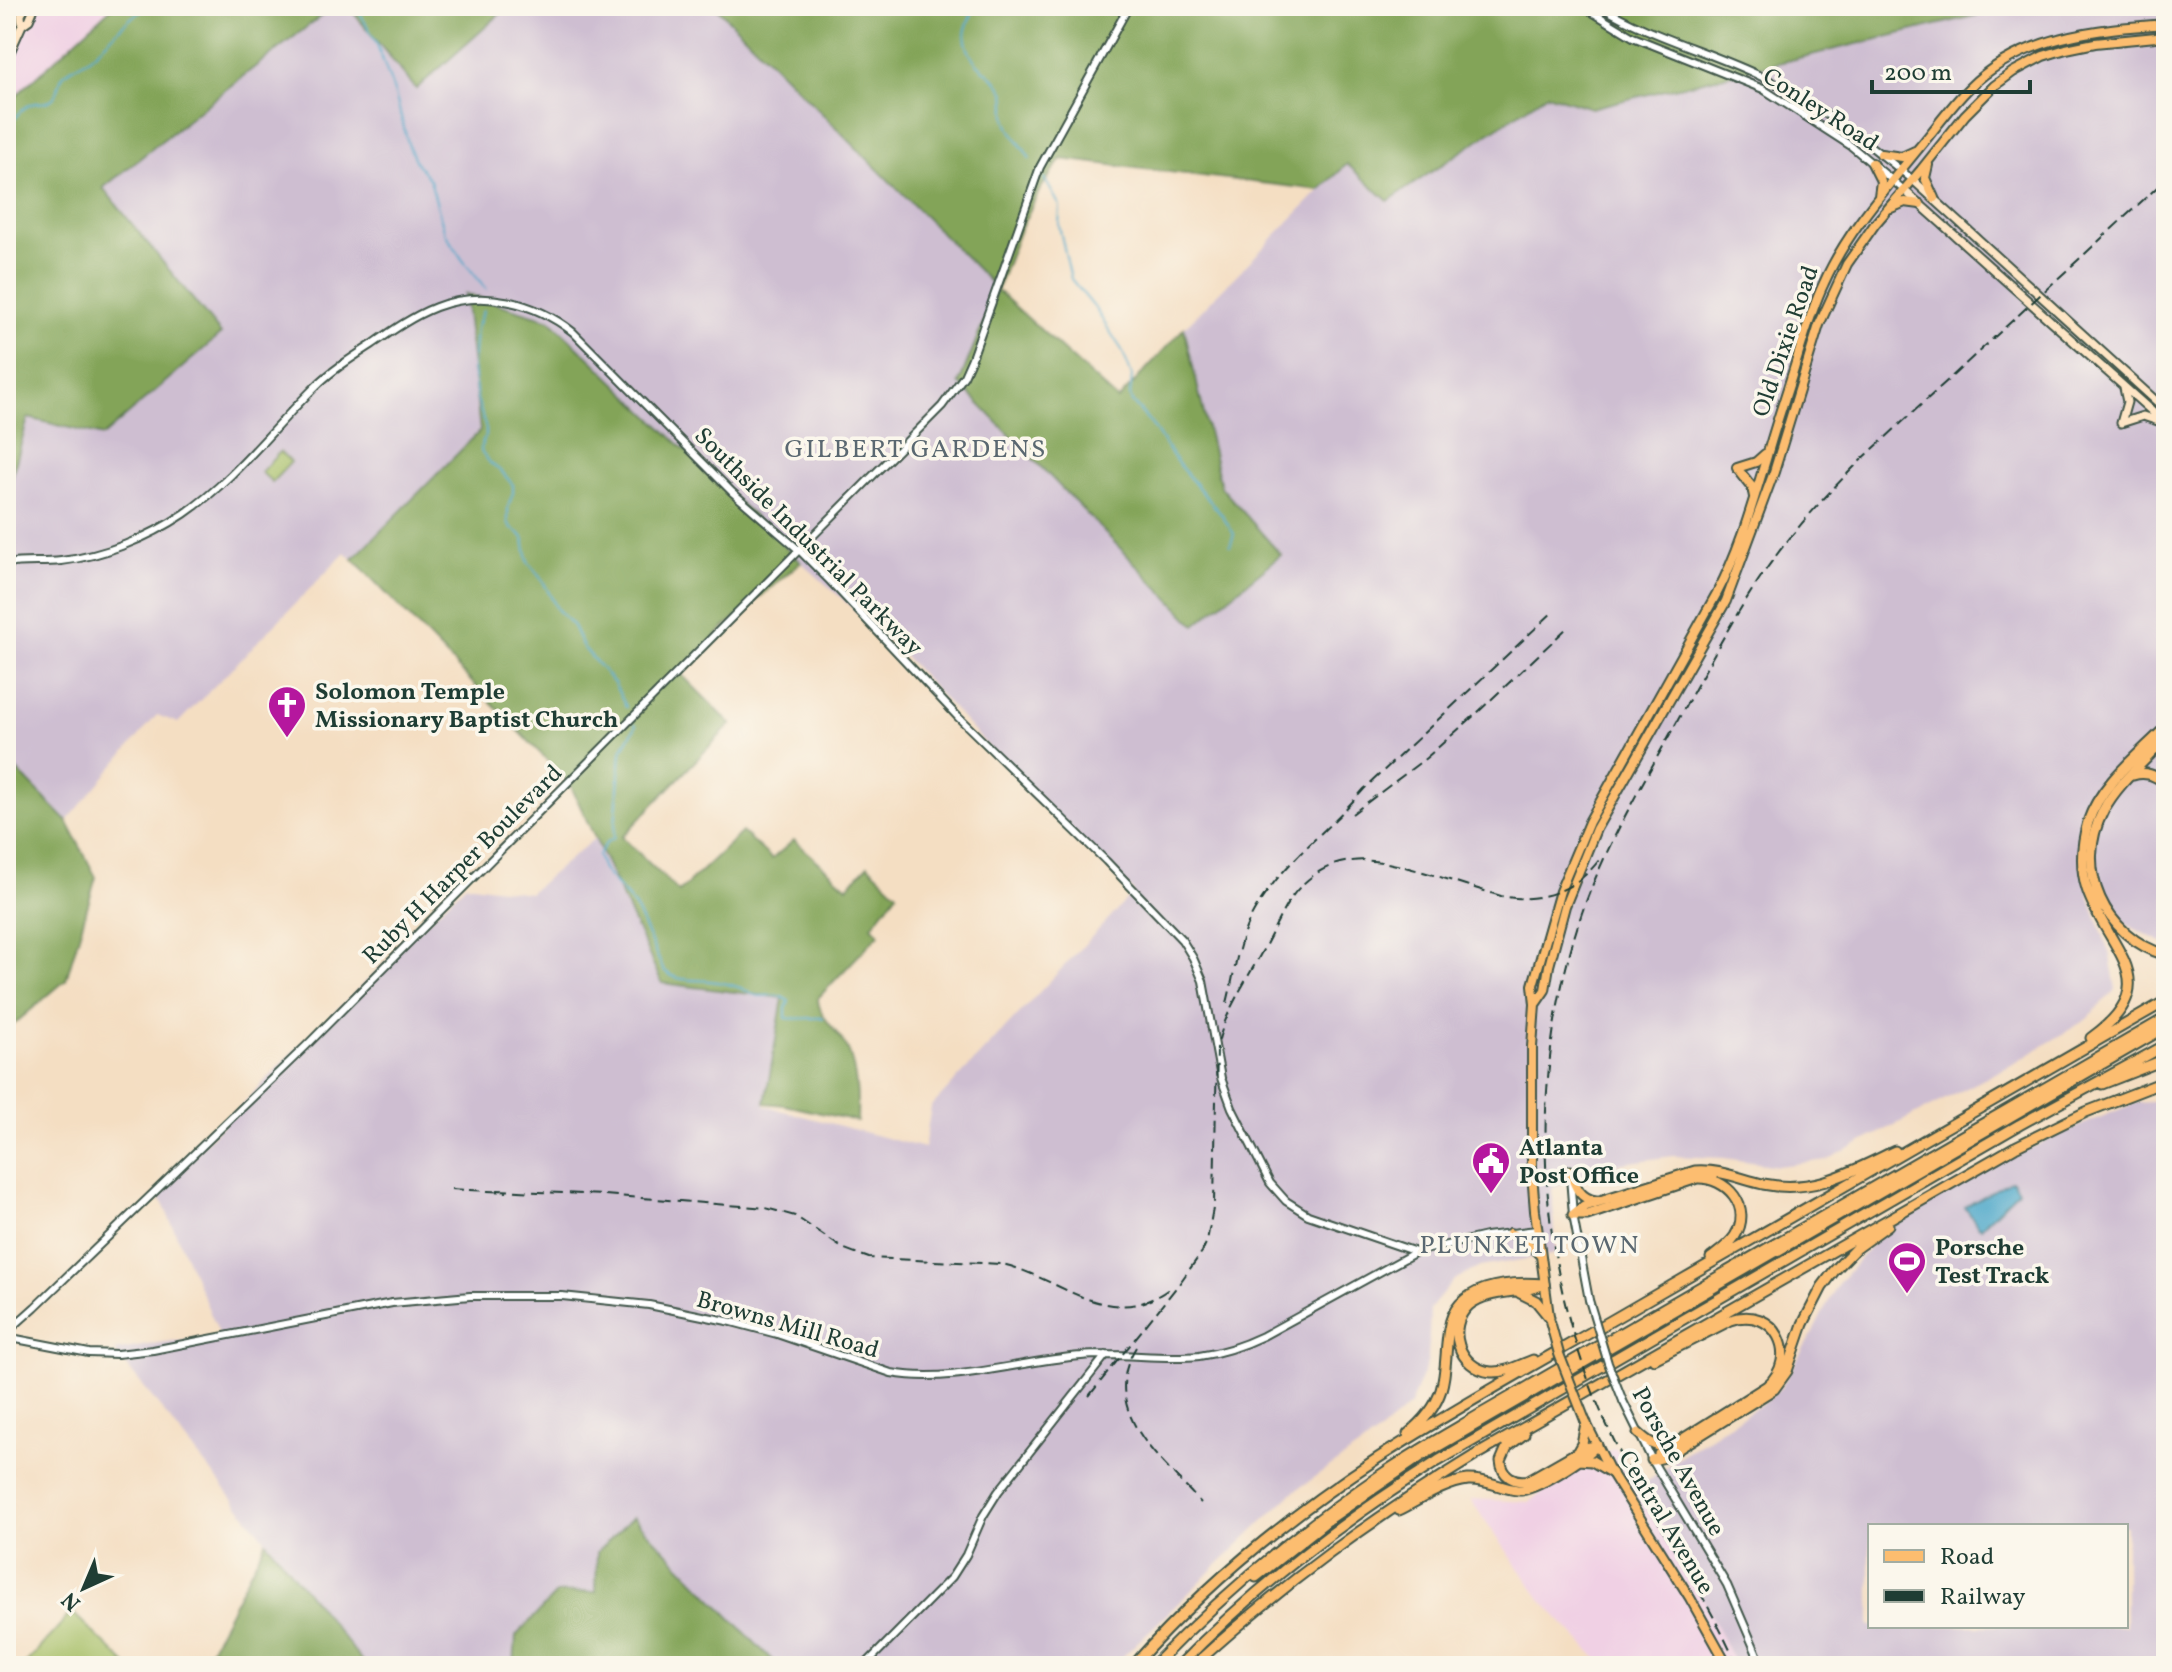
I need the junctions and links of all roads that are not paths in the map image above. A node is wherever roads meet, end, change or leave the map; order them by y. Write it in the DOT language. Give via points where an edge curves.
graph roads {
  1 [pos="25,6"];
  2 [pos="35,6"];
  3 [pos="1129,6"];
  4 [pos="1582,6"];
  5 [pos="1600,6"];
  6 [pos="2166,24"];
  7 [pos="22,25"];
  8 [pos="2166,36"];
  9 [pos="6,61"];
  10 [pos="1919,148"];
  11 [pos="1881,154"];
  12 [pos="1930,160"];
  13 [pos="1872,163"];
  14 [pos="1901,170"];
  15 [pos="1893,180"];
  16 [pos="1913,180"];
  17 [pos="1904,190"];
  18 [pos="1879,197"];
  19 [pos="1934,198"];
  20 [pos="1920,204"];
  21 [pos="1887,210"];
  22 [pos="2124,386"];
  23 [pos="2166,410"];
  24 [pos="2166,424"];
  25 [pos="1768,451"];
  26 [pos="1754,498"];
  27 [pos="800,551"];
  28 [pos="8,563"];
  29 [pos="2166,727"];
  30 [pos="2165,740"];
  31 [pos="2129,777"];
  32 [pos="2163,781"];
  33 [pos="1592,825"];
  34 [pos="2166,955"];
  35 [pos="2166,1001"];
  36 [pos="2166,1018"];
  37 [pos="2166,1027"];
  38 [pos="2166,1042"];
  39 [pos="2166,1059"];
  40 [pos="2049,1068"];
  41 [pos="2166,1081"];
  42 [pos="2166,1087"];
  43 [pos="2073,1095"];
  44 [pos="2111,1101"];
  45 [pos="1938,1131"];
  46 [pos="1975,1169"];
  47 [pos="1570,1171"];
  48 [pos="1600,1201"];
  49 [pos="1573,1215"];
  50 [pos="1537,1230"];
  51 [pos="1510,1233"];
  52 [pos="1416,1252"];
  53 [pos="1540,1255"];
  54 [pos="1678,1283"];
  55 [pos="1544,1284"];
  56 [pos="1517,1292"];
  57 [pos="6,1311"];
  58 [pos="1550,1319"];
  59 [pos="8,1332"];
  60 [pos="1566,1346"];
  61 [pos="1106,1355"];
  62 [pos="1607,1381"];
  63 [pos="1563,1406"];
  64 [pos="1586,1423"];
  65 [pos="1638,1433"];
  66 [pos="1597,1445"];
  67 [pos="1671,1445"];
  68 [pos="1578,1456"];
  69 [pos="1377,1459"];
  70 [pos="1652,1460"];
  71 [pos="1612,1473"];
  72 [pos="1364,1528"];
  73 [pos="1209,1611"];
  74 [pos="864,1666"];
  75 [pos="1133,1666"];
  76 [pos="1153,1666"];
  77 [pos="1179,1666"];
  78 [pos="1193,1666"];
  79 [pos="1728,1666"];
  80 [pos="1762,1666"];
  1 -- 7 [label="main road"];
  2 -- 7 [label="main road"];
  3 -- 27 [label="street, Ruby H Harper Boulevard" via="1046,154 972,358 953,392"];
  4 -- 13 [label="street, Conley Road" via="1633,37 1763,89"];
  5 -- 11 [label="street, Conley Road" via="1651,33 1770,81"];
  6 -- 10 [label="main road, Old Dixie Road" via="2108,28 2017,53 1970,87"];
  7 -- 9 [label="main road"];
  8 -- 12 [label="main road, Old Dixie Road" via="2066,49 2013,72 1980,99"];
  10 -- 11 [label="main road" via="1902,157"];
  10 -- 14 [label="main road, Old Dixie Road"];
  11 -- 14 [label="street, Conley Road"];
  12 -- 16 [label="main road, Old Dixie Road"];
  12 -- 19 [label="main road" via="1925,178"];
  13 -- 15 [label="street, Conley Road"];
  13 -- 18 [label="main road" via="1881,181"];
  14 -- 15 [label="main road, Old Dixie Road"];
  14 -- 16 [label="street, Conley Road"];
  15 -- 17 [label="street, Conley Road"];
  15 -- 18 [label="main road, Old Dixie Road"];
  16 -- 17 [label="main road, Old Dixie Road"];
  16 -- 19 [label="main road"];
  17 -- 20 [label="main road"];
  17 -- 21 [label="main road, Old Dixie Road"];
  18 -- 25 [label="main road, Old Dixie Road" via="1825,279"];
  19 -- 23 [label="main road"];
  20 -- 21 [label="main road" via="1905,202"];
  20 -- 22 [label="main road"];
  21 -- 33 [label="main road, Old Dixie Road" via="1847,264 1828,302 1726,601"];
  22 -- 24 [label="main road"];
  22 -- 24 [label="main road" via="2127,402 2121,423 2143,416"];
  25 -- 26 [label="main road, Old Dixie Road"];
  25 -- 26 [label="main road" via="1759,461 1737,468"];
  26 -- 33 [label="main road, Old Dixie Road" via="1723,582"];
  27 -- 28 [label="street, Southside Industrial Parkway" via="732,492 573,332 530,308 487,299 436,307 350,359 317,385 205,498 165,526 94,555"];
  27 -- 52 [label="street, Southside Industrial Parkway" via="1182,940 1203,981 1221,1078 1232,1108 1278,1193 1308,1215"];
  27 -- 59 [label="street, Ruby H Harper Boulevard" via="306,1046"];
  29 -- 40 [label="highway" via="2105,791 2085,833 2085,879 2127,968 2126,999 2107,1026"];
  30 -- 31 [label="highway"];
  31 -- 32 [label="highway" via="2142,772"];
  31 -- 34 [label="highway" via="2099,820 2091,847 2092,874 2101,902 2122,930"];
  33 -- 50 [label="main road, Central Avenue" via="1545,990 1535,1004 1531,1143"];
  35 -- 40 [label="highway"];
  36 -- 73 [label="highway" via="1412,1455 1322,1516"];
  37 -- 73 [label="highway" via="1423,1455 1328,1520 1223,1606"];
  38 -- 43 [label="highway"];
  39 -- 43 [label="highway"];
  40 -- 45 [label="highway"];
  41 -- 44 [label="highway"];
  42 -- 44 [label="highway"];
  43 -- 77 [label="highway" via="1392,1490 1298,1557"];
  44 -- 46 [label="highway"];
  45 -- 48 [label="highway" via="1820,1184 1773,1185 1702,1170"];
  45 -- 54 [label="highway"];
  46 -- 62 [label="highway"];
  46 -- 70 [label="highway" via="1878,1231 1834,1271 1811,1306 1787,1371 1774,1389"];
  47 -- 48 [label="highway" via="1581,1195"];
  47 -- 49 [label="street, Porsche Avenue"];
  48 -- 49 [label="highway"];
  49 -- 54 [label="highway" via="1587,1215 1697,1178 1726,1186 1739,1207 1738,1229 1728,1244"];
  49 -- 65 [label="street, Porsche Avenue, bridge" via="1589,1300"];
  50 -- 51 [label="street, Browns Mill Road"];
  50 -- 53 [label="main road, Central Avenue"];
  51 -- 52 [label="street, Browns Mill Road"];
  51 -- 53 [label="main road"];
  52 -- 61 [label="street, Browns Mill Road" via="1242,1346 1196,1356"];
  53 -- 55 [label="main road, Central Avenue"];
  54 -- 60 [label="highway"];
  55 -- 56 [label="highway"];
  55 -- 58 [label="main road, Central Avenue"];
  55 -- 69 [label="highway" via="1486,1288 1458,1305 1450,1321 1444,1379 1435,1404 1422,1422"];
  56 -- 58 [label="highway" via="1532,1297"];
  56 -- 60 [label="highway" via="1481,1298 1464,1311 1457,1334 1468,1362 1498,1372"];
  57 -- 59 [label="street"];
  58 -- 64 [label="main road, Central Avenue, bridge"];
  59 -- 61 [label="street, Browns Mill Road" via="89,1353 117,1354 392,1303 509,1295 604,1300 694,1313 908,1376 958,1375"];
  60 -- 69 [label="highway"];
  61 -- 74 [label="street" via="998,1492 952,1577"];
  62 -- 63 [label="highway"];
  62 -- 67 [label="highway" via="1731,1320 1751,1317 1770,1326 1783,1352 1775,1378"];
  63 -- 68 [label="highway" via="1507,1447 1502,1469 1513,1480 1523,1481"];
  63 -- 72 [label="highway"];
  64 -- 66 [label="main road, Central Avenue"];
  64 -- 68 [label="highway"];
  65 -- 67 [label="highway" via="1655,1445"];
  65 -- 70 [label="street, Porsche Avenue"];
  66 -- 68 [label="highway"];
  66 -- 71 [label="main road, Central Avenue"];
  67 -- 70 [label="highway"];
  68 -- 71 [label="highway"];
  68 -- 72 [label="highway" via="1522,1490 1467,1480"];
  69 -- 75 [label="highway" via="1238,1564"];
  70 -- 80 [label="street, Porsche Avenue" via="1727,1585"];
  71 -- 79 [label="main road, Central Avenue"];
  72 -- 78 [label="highway" via="1265,1602"];
  73 -- 76 [label="highway"];
}
